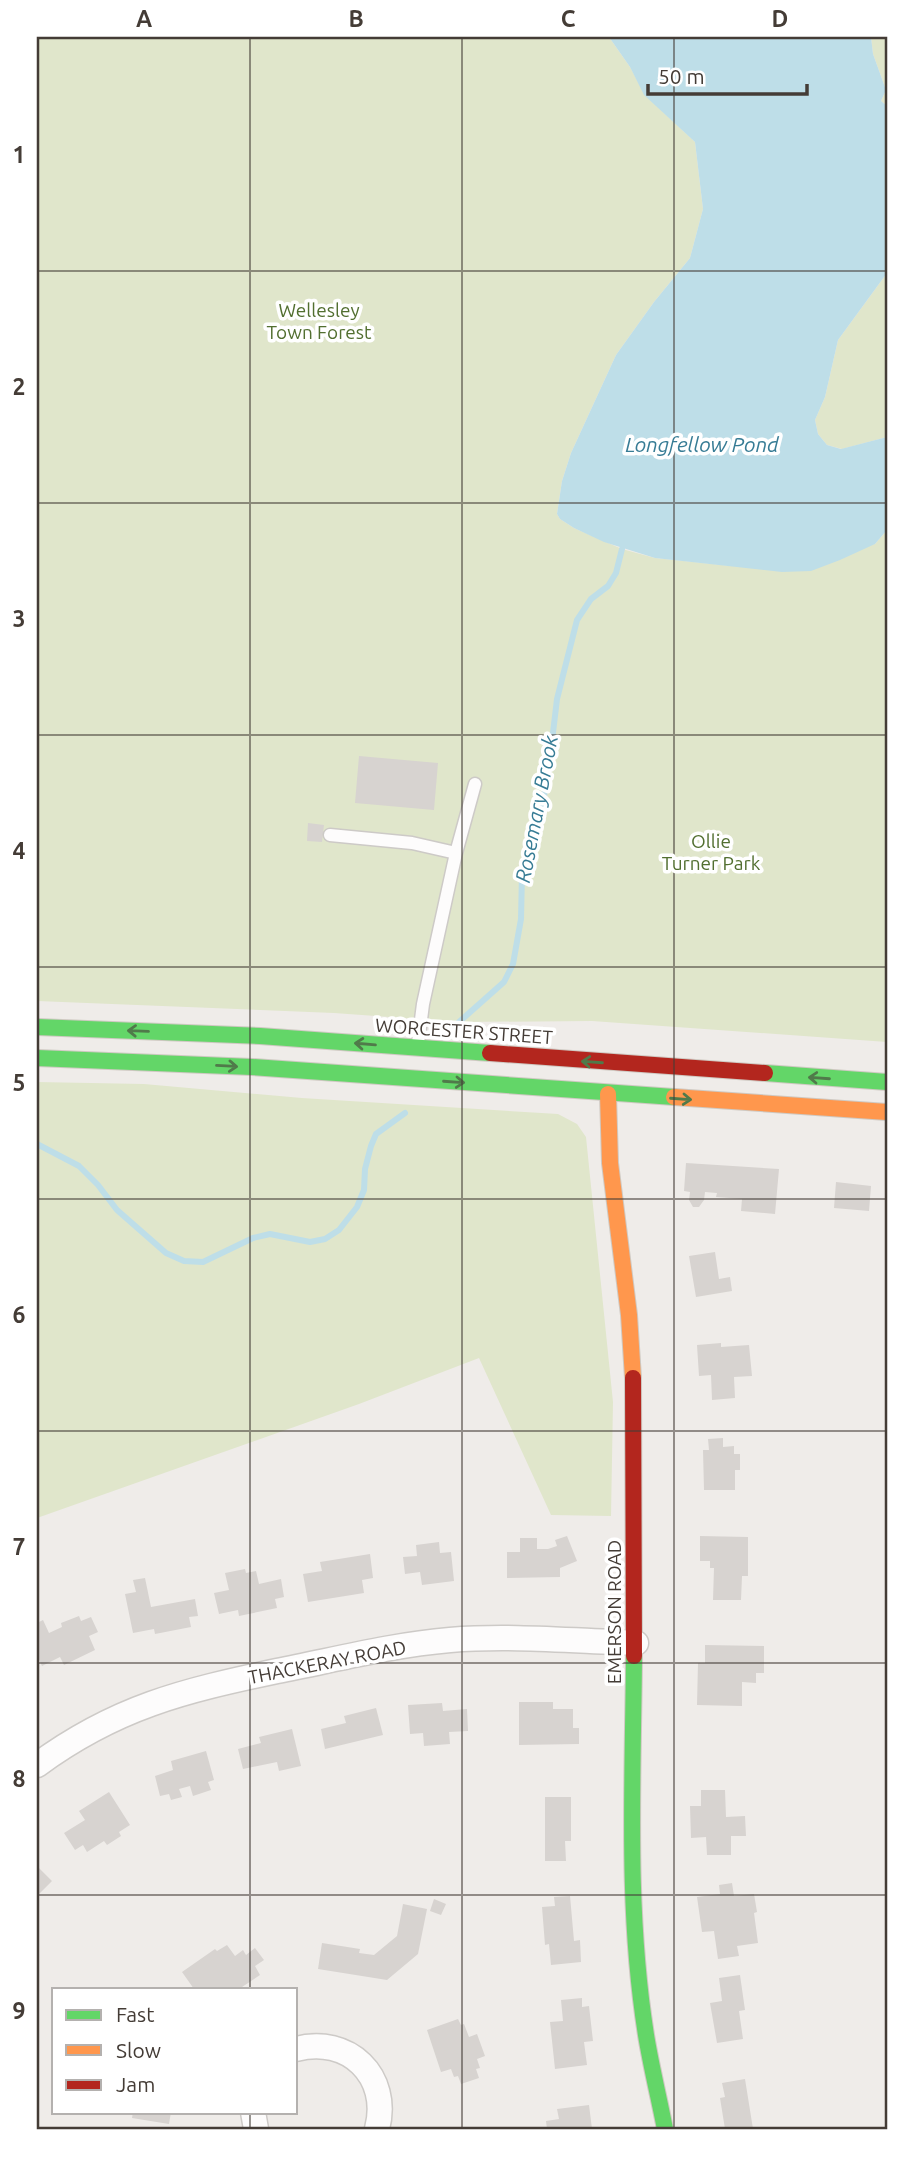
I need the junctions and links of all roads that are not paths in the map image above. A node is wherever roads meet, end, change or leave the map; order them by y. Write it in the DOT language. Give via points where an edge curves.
graph roads {
  1 [pos="475,784"];
  2 [pos="330,835"];
  3 [pos="456,853"];
  4 [pos="37,1027"];
  5 [pos="417,1048"];
  6 [pos="37,1058"];
  7 [pos="887,1082"];
  8 [pos="608,1094"];
  9 [pos="887,1112"];
  10 [pos="636,1643"];
  11 [pos="37,1765"];
  12 [pos="298,2049"];
  13 [pos="377,2129"];
  14 [pos="665,2129"];
  1 -- 3 [label="lane"];
  2 -- 3 [label="lane" via="412,843"];
  3 -- 5 [label="lane"];
  5 -- 4 [label="main road, WORCESTER STREET, one-way"];
  7 -- 5 [label="main road, WORCESTER STREET, one-way"];
  6 -- 8 [label="main road, one-way" via="252,1067"];
  8 -- 9 [label="main road, one-way"];
  8 -- 10 [label="main road, EMERSON ROAD" via="610,1163 634,1376"];
  10 -- 11 [label="street, THACKERAY ROAD" via="474,1639 377,1651 221,1683 145,1704 97,1726"];
  10 -- 14 [label="main road, EMERSON ROAD" via="633,1865 638,1956 646,2034"];
  12 -- 13 [label="street" via="318,2045 357,2059 380,2094"];
}
